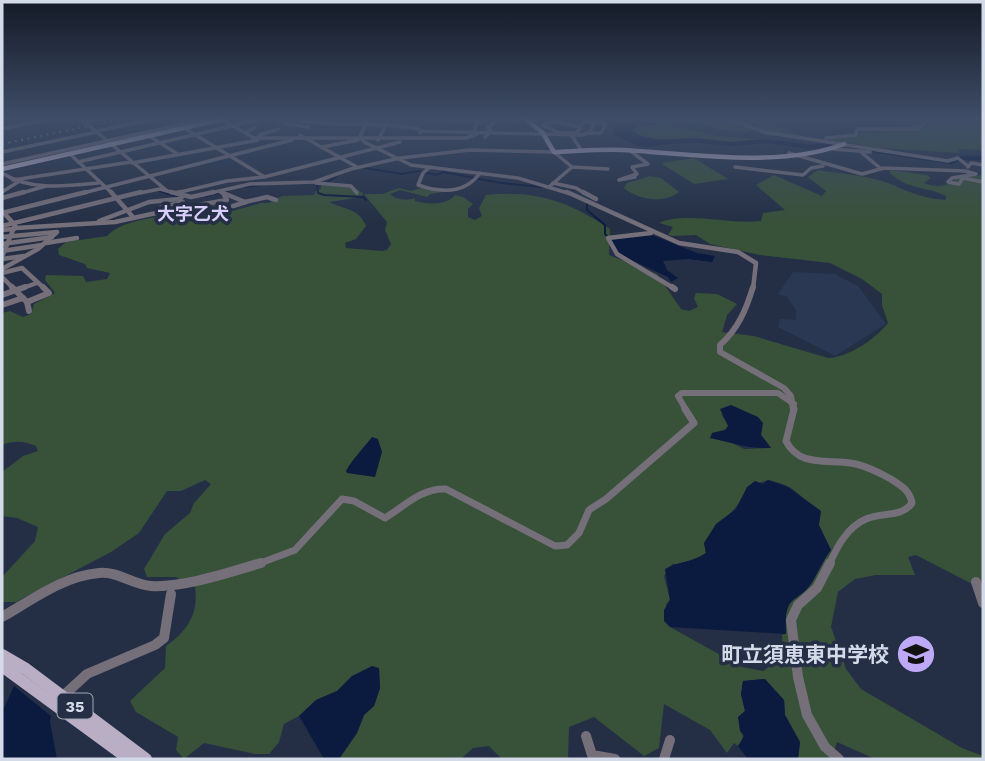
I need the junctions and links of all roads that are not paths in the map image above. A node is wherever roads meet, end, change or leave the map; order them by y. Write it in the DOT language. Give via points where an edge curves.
graph roads {
  1 [pos="63,154"];
  2 [pos="70,154"];
  3 [pos="127,154"];
  4 [pos="174,154"];
  5 [pos="235,154"];
  6 [pos="332,154"];
  7 [pos="360,154"];
  8 [pos="385,154"];
  9 [pos="442,154"];
  10 [pos="556,154"];
  11 [pos="634,154"];
  12 [pos="679,154"];
  13 [pos="784,154"];
  14 [pos="791,154"];
  15 [pos="863,154"];
  16 [pos="892,154"];
  17 [pos="122,155"];
  18 [pos="229,155"];
  19 [pos="743,158"];
  20 [pos="116,159"];
  21 [pos="341,159"];
  22 [pos="397,159"];
  23 [pos="78,162"];
  24 [pos="132,163"];
  25 [pos="98,164"];
  26 [pos="983,164"];
  27 [pos="827,166"];
  28 [pos="968,166"];
  29 [pos="358,167"];
  30 [pos="430,167"];
  31 [pos="572,167"];
  32 [pos="880,168"];
  33 [pos="2,169"];
  34 [pos="85,169"];
  35 [pos="608,169"];
  36 [pos="938,171"];
  37 [pos="480,173"];
  38 [pos="149,176"];
  39 [pos="264,177"];
  40 [pos="635,177"];
  41 [pos="4,178"];
  42 [pos="13,180"];
  43 [pos="20,181"];
  44 [pos="274,182"];
  45 [pos="314,182"];
  46 [pos="983,182"];
  47 [pos="98,183"];
  48 [pos="552,184"];
  49 [pos="51,185"];
  50 [pos="103,187"];
  51 [pos="166,190"];
  52 [pos="2,191"];
  53 [pos="174,193"];
  54 [pos="222,193"];
  55 [pos="357,193"];
  56 [pos="2,198"];
  57 [pos="118,198"];
  58 [pos="181,199"];
  59 [pos="276,200"];
  60 [pos="248,202"];
  61 [pos="606,205"];
  62 [pos="233,206"];
  63 [pos="200,207"];
  64 [pos="124,208"];
  65 [pos="187,211"];
  66 [pos="2,212"];
  67 [pos="133,217"];
  68 [pos="97,222"];
  69 [pos="15,227"];
  70 [pos="2,228"];
  71 [pos="652,233"];
  72 [pos="10,236"];
  73 [pos="2,237"];
  74 [pos="52,237"];
  75 [pos="77,238"];
  76 [pos="4,243"];
  77 [pos="43,244"];
  78 [pos="2,255"];
  79 [pos="29,255"];
  80 [pos="2,273"];
  81 [pos="37,283"];
  82 [pos="5,284"];
  83 [pos="675,289"];
  84 [pos="15,290"];
  85 [pos="2,295"];
  86 [pos="25,300"];
  87 [pos="2,305"];
  88 [pos="29,311"];
  89 [pos="794,404"];
  90 [pos="976,583"];
  91 [pos="172,594"];
  92 [pos="983,603"];
  93 [pos="2,617"];
  94 [pos="2,655"];
  95 [pos="2,666"];
  96 [pos="63,696"];
  97 [pos="586,736"];
  98 [pos="670,740"];
  99 [pos="129,759"];
  100 [pos="146,759"];
  101 [pos="615,759"];
  102 [pos="664,759"];
  103 [pos="839,759"];
  1 -- 33 [label="street"];
  2 -- 23 [label="street"];
  2 -- 33 [label="main road"];
  3 -- 17 [label="street"];
  4 -- 24 [label="street"];
  5 -- 18 [label="street"];
  6 -- 21 [label="street"];
  7 -- 21 [label="street"];
  8 -- 22 [label="street"];
  9 -- 22 [label="street"];
  10 -- 31 [label="street"];
  11 -- 40 [label="street" via="648,164 632,167 638,174 619,180"];
  12 -- 19 [label="main road"];
  13 -- 19 [label="main road"];
  14 -- 27 [label="street"];
  15 -- 32 [label="street"];
  16 -- 28 [label="street" via="948,161 959,158"];
  17 -- 20 [label="street"];
  17 -- 23 [label="street"];
  17 -- 24 [label="street"];
  17 -- 25 [label="street"];
  18 -- 38 [label="street"];
  18 -- 39 [label="street"];
  19 -- 27 [label="street" via="735,167 803,175 811,168"];
  21 -- 29 [label="street"];
  21 -- 39 [label="street"];
  22 -- 29 [label="street"];
  22 -- 30 [label="street"];
  23 -- 34 [label="street"];
  24 -- 25 [label="street"];
  24 -- 38 [label="street"];
  25 -- 34 [label="street"];
  26 -- 28 [label="street"];
  27 -- 32 [label="street" via="866,174"];
  28 -- 36 [label="street" via="971,168"];
  29 -- 45 [label="street"];
  30 -- 37 [label="street"];
  30 -- 37 [label="street" via="418,185 445,192 473,183"];
  31 -- 35 [label="street"];
  31 -- 48 [label="street"];
  32 -- 36 [label="street"];
  33 -- 41 [label="street"];
  34 -- 42 [label="street"];
  34 -- 47 [label="street"];
  36 -- 46 [label="street" via="976,174 948,180 955,184 963,178"];
  37 -- 48 [label="street"];
  38 -- 50 [label="street"];
  38 -- 51 [label="street"];
  39 -- 44 [label="street"];
  39 -- 53 [label="street"];
  41 -- 42 [label="street"];
  42 -- 43 [label="street"];
  43 -- 49 [label="street"];
  43 -- 52 [label="street"];
  44 -- 45 [label="street"];
  44 -- 54 [label="street"];
  45 -- 55 [label="street" via="351,186"];
  47 -- 49 [label="street"];
  47 -- 50 [label="street"];
  48 -- 61 [label="street" via="576,188"];
  48 -- 71 [label="street"];
  49 -- 56 [label="street"];
  50 -- 57 [label="street"];
  50 -- 66 [label="street"];
  51 -- 53 [label="street"];
  51 -- 57 [label="street"];
  53 -- 58 [label="street"];
  54 -- 58 [label="street"];
  54 -- 60 [label="street"];
  54 -- 63 [label="street" via="227,200"];
  57 -- 64 [label="street"];
  57 -- 69 [label="street"];
  58 -- 63 [label="street"];
  58 -- 64 [label="street"];
  58 -- 67 [label="street" via="156,213"];
  59 -- 60 [label="street" via="266,195"];
  60 -- 62 [label="street"];
  63 -- 65 [label="street"];
  64 -- 67 [label="street"];
  64 -- 68 [label="street"];
  66 -- 69 [label="street"];
  67 -- 68 [label="street"];
  68 -- 69 [label="street"];
  69 -- 70 [label="street"];
  69 -- 72 [label="street"];
  71 -- 83 [label="street" via="608,238 617,254"];
  71 -- 89 [label="street" via="684,245 738,252 756,263 758,272 734,333 719,349 727,359 781,385"];
  72 -- 73 [label="street"];
  72 -- 74 [label="street" via="57,230"];
  72 -- 76 [label="street"];
  74 -- 76 [label="street"];
  74 -- 77 [label="street"];
  75 -- 77 [label="street"];
  76 -- 78 [label="street"];
  77 -- 78 [label="street"];
  77 -- 79 [label="street"];
  78 -- 79 [label="street"];
  79 -- 80 [label="street"];
  80 -- 81 [label="street" via="22,268"];
  80 -- 82 [label="street"];
  81 -- 84 [label="street"];
  81 -- 86 [label="street" via="49,293"];
  82 -- 84 [label="street"];
  84 -- 85 [label="street"];
  84 -- 86 [label="street"];
  86 -- 87 [label="street"];
  86 -- 88 [label="street"];
  89 -- 93 [label="street" via="778,393 682,393 678,396 694,424 591,508 579,533 567,545 555,546 537,538 437,487 385,518 352,498 342,499 297,549 277,558 153,586 114,573 85,576"];
  89 -- 103 [label="street" via="786,441 795,454 811,461 874,469 900,485 913,500 907,511 870,516 857,524 834,550 817,587 792,612 806,714 819,742"];
  90 -- 92 [label="street"];
  91 -- 96 [label="street" via="164,638 87,674"];
  94 -- 96 [label="main road, 35"];
  95 -- 99 [label="main road, 35"];
  96 -- 100 [label="main road, 35"];
  97 -- 101 [label="street" via="593,755"];
  98 -- 102 [label="street"];
}
